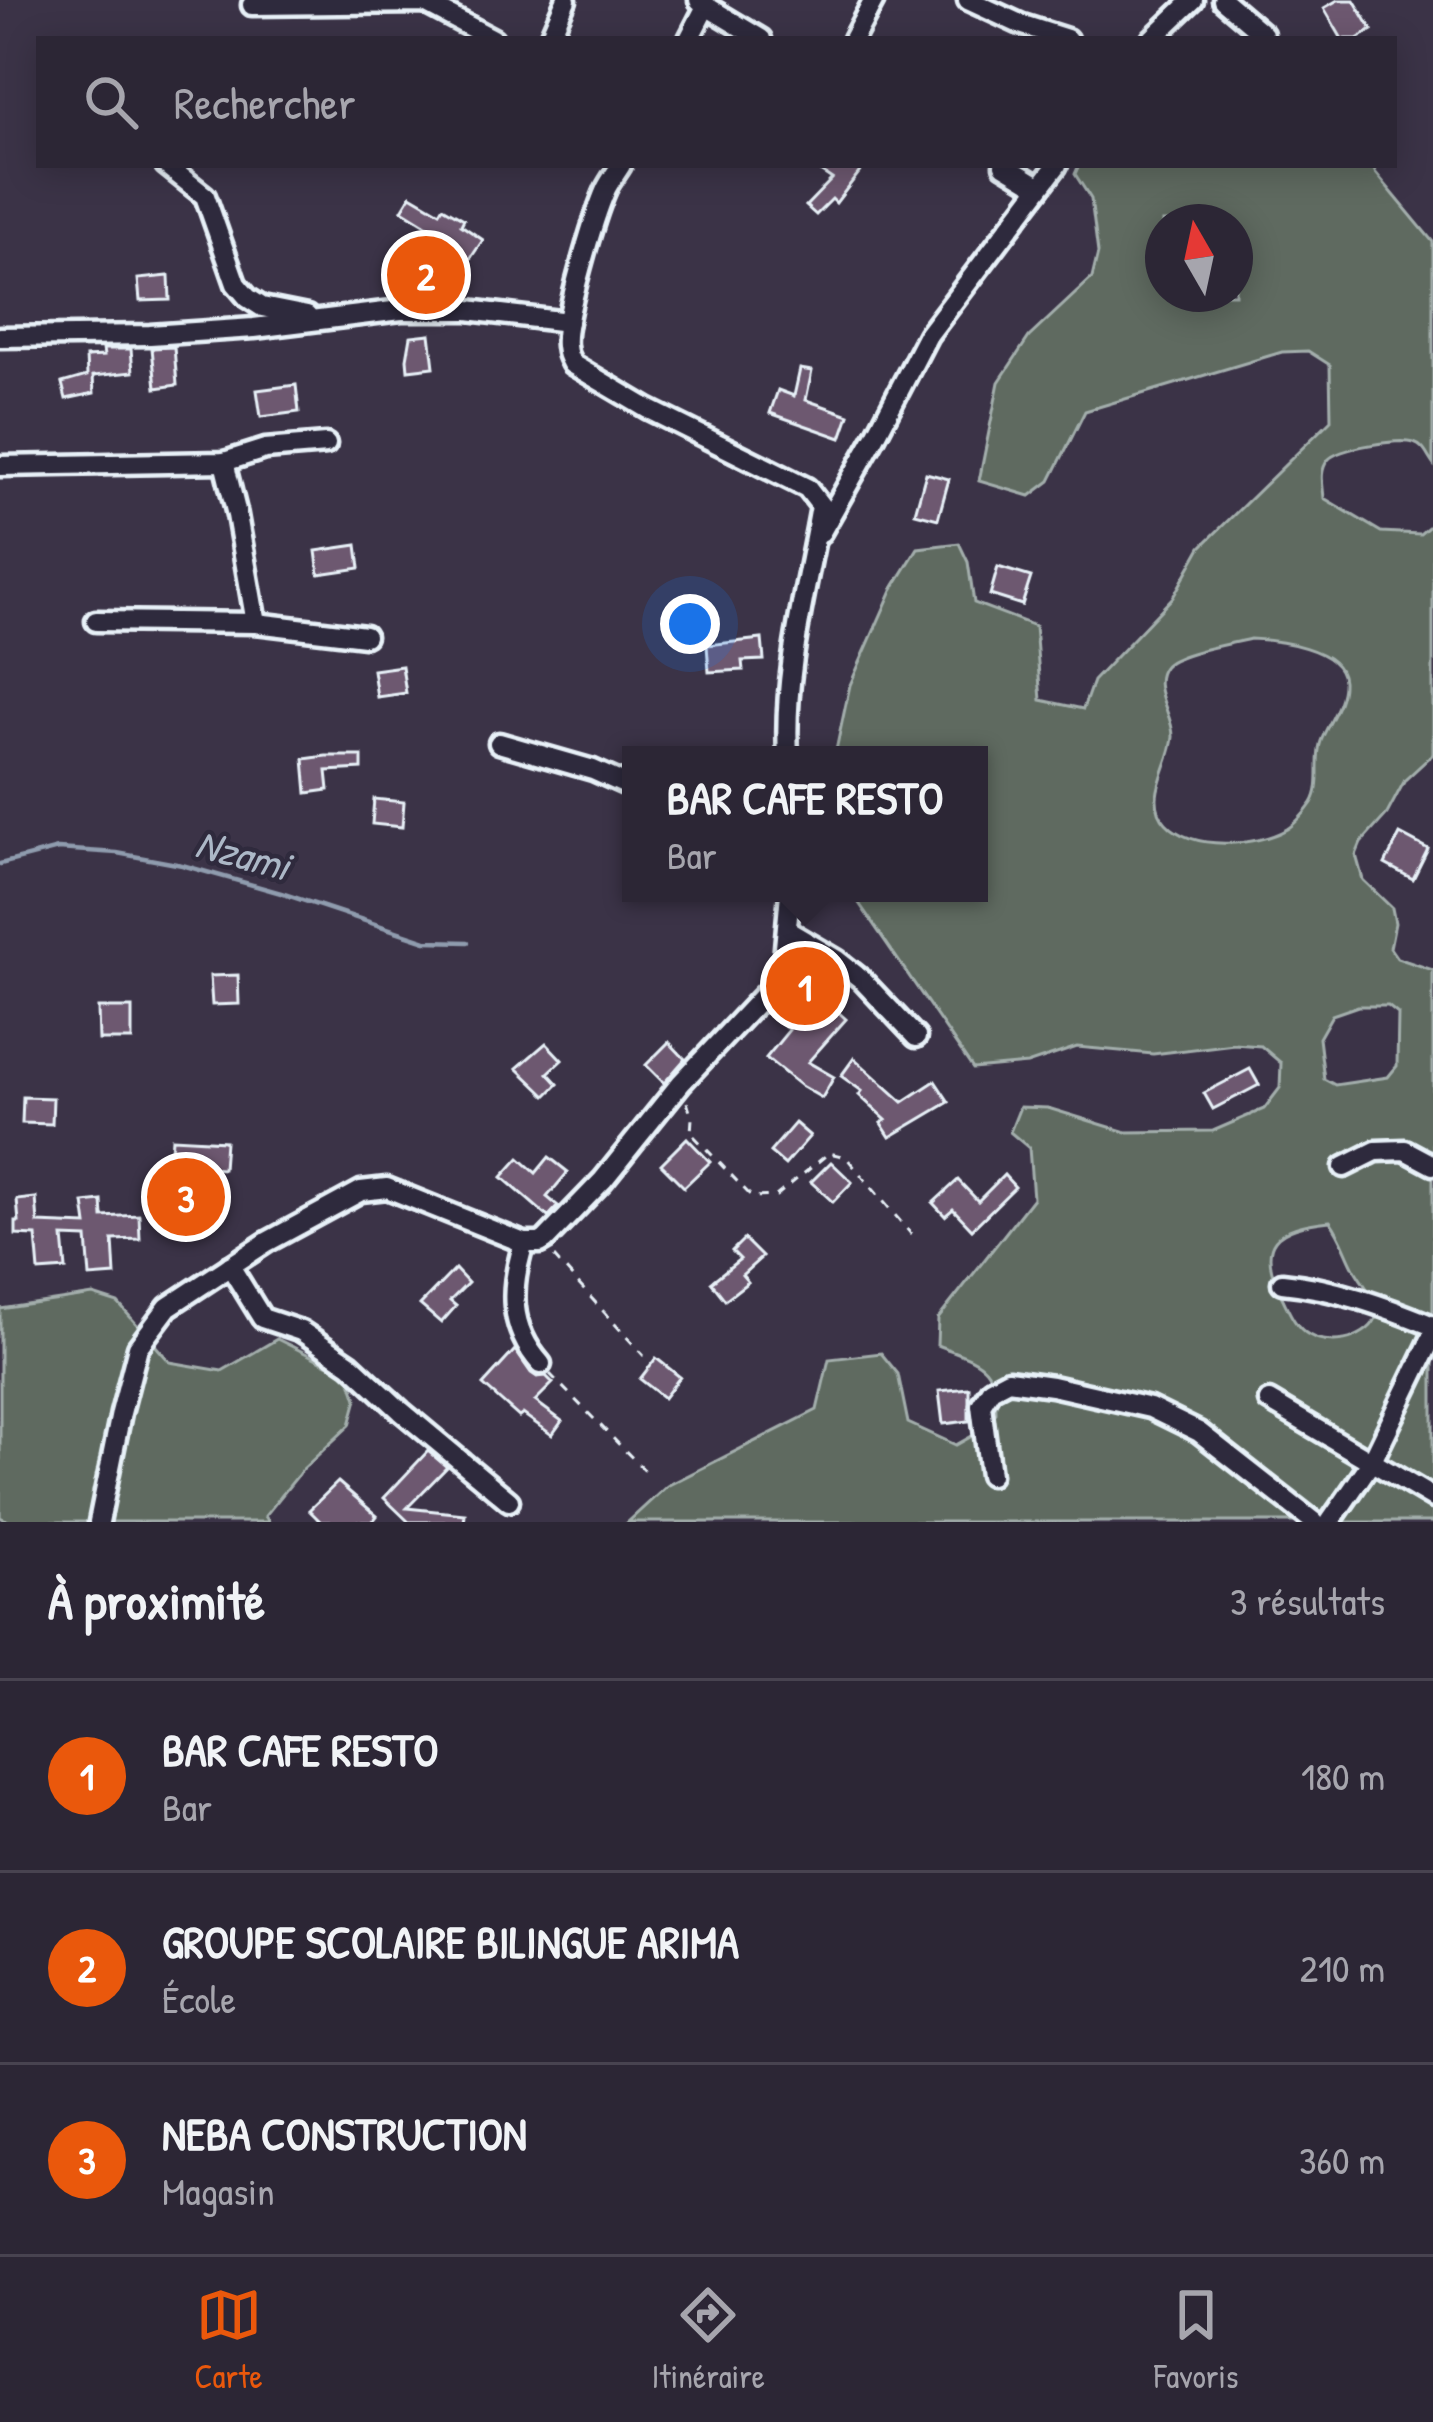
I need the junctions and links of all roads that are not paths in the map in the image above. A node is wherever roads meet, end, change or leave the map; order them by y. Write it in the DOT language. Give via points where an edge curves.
graph roads {
  1 [pos="566,0"];
  2 [pos="874,0"];
  3 [pos="968,0"];
  4 [pos="1192,0"];
  5 [pos="1223,0"];
  6 [pos="702,3"];
  7 [pos="252,5"];
  8 [pos="1263,34"];
  9 [pos="487,36"];
  10 [pos="550,36"];
  11 [pos="690,36"];
  12 [pos="756,36"];
  13 [pos="855,36"];
  14 [pos="1058,36"];
  15 [pos="1155,36"];
  16 [pos="170,168"];
  17 [pos="602,168"];
  18 [pos="619,168"];
  19 [pos="1009,168"];
  20 [pos="1055,168"];
  21 [pos="1040,187"];
  22 [pos="606,188"];
  23 [pos="323,320"];
  24 [pos="568,322"];
  25 [pos="0,337"];
  26 [pos="326,444"];
  27 [pos="224,462"];
  28 [pos="0,466"];
  29 [pos="815,541"];
  30 [pos="96,621"];
  31 [pos="256,623"];
  32 [pos="365,636"];
  33 [pos="499,743"];
  34 [pos="788,746"];
  35 [pos="622,784"];
  36 [pos="790,902"];
  37 [pos="788,931"];
  38 [pos="916,1037"];
  39 [pos="1433,1165"];
  40 [pos="1344,1167"];
  41 [pos="532,1243"];
  42 [pos="230,1266"];
  43 [pos="1282,1283"];
  44 [pos="1433,1326"];
  45 [pos="1433,1336"];
  46 [pos="541,1364"];
  47 [pos="1269,1401"];
  48 [pos="1372,1461"];
  49 [pos="990,1475"];
  50 [pos="1433,1498"];
  51 [pos="509,1501"];
  52 [pos="1328,1521"];
  53 [pos="100,1522"];
  1 -- 10 [label="street"];
  2 -- 13 [label="street"];
  3 -- 14 [label="street"];
  4 -- 15 [label="street"];
  5 -- 8 [label="street"];
  6 -- 11 [label="street"];
  6 -- 12 [label="street"];
  7 -- 9 [label="street" via="425,3"];
  16 -- 23 [label="street" via="205,196 248,298"];
  17 -- 22 [label="street"];
  18 -- 22 [label="street"];
  19 -- 21 [label="street"];
  20 -- 21 [label="street"];
  21 -- 29 [label="street" via="928,335"];
  22 -- 24 [label="street"];
  23 -- 24 [label="street" via="468,310"];
  23 -- 25 [label="street"];
  24 -- 29 [label="street" via="572,364 807,488 821,506"];
  26 -- 27 [label="street"];
  27 -- 28 [label="street"];
  27 -- 31 [label="street"];
  29 -- 34 [label="street" via="797,629"];
  30 -- 31 [label="street"];
  31 -- 32 [label="street"];
  33 -- 35 [label="street"];
  36 -- 37 [label="street"];
  37 -- 38 [label="street" via="837,960"];
  37 -- 41 [label="street" via="773,985 603,1180"];
  39 -- 40 [label="street" via="1406,1150 1376,1151"];
  41 -- 42 [label="street" via="374,1187"];
  41 -- 46 [label="street" via="516,1268 513,1301 525,1347"];
  42 -- 51 [label="street" via="262,1318 301,1331 350,1364"];
  42 -- 53 [label="street" via="168,1307 138,1347"];
  43 -- 44 [label="street"];
  45 -- 48 [label="street"];
  47 -- 48 [label="street"];
  48 -- 50 [label="street"];
  48 -- 52 [label="street"];
  49 -- 52 [label="street" via="981,1405 1008,1380 1150,1408"];
}
